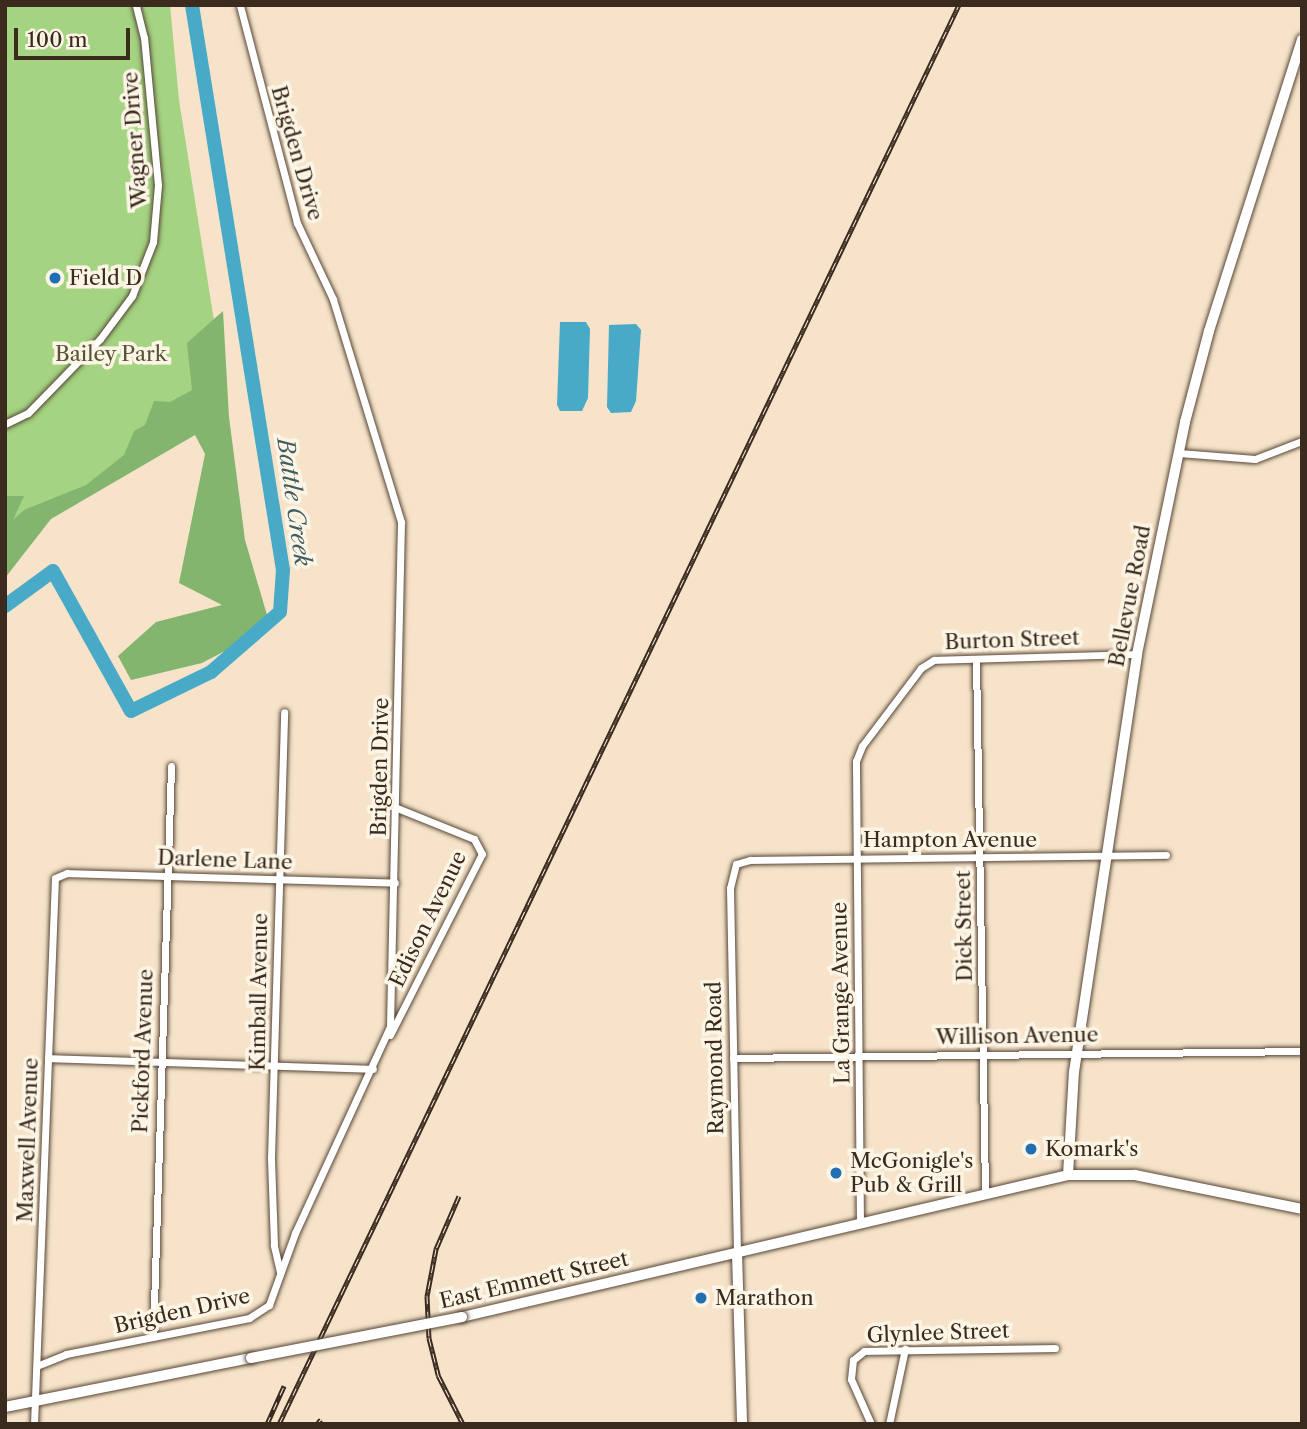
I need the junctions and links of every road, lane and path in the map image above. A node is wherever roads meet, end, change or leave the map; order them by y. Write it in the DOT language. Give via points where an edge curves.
graph roads {
  1 [pos="136,5"];
  2 [pos="240,5"];
  3 [pos="1302,39"];
  4 [pos="5,424"];
  5 [pos="1302,441"];
  6 [pos="1179,453"];
  7 [pos="1137,654"];
  8 [pos="976,659"];
  9 [pos="285,712"];
  10 [pos="856,761"];
  11 [pos="171,766"];
  12 [pos="397,808"];
  13 [pos="1166,855"];
  14 [pos="1106,856"];
  15 [pos="980,857"];
  16 [pos="856,858"];
  17 [pos="736,864"];
  18 [pos="166,876"];
  19 [pos="55,878"];
  20 [pos="280,878"];
  21 [pos="395,883"];
  22 [pos="382,1051"];
  23 [pos="1302,1051"];
  24 [pos="1078,1053"];
  25 [pos="983,1054"];
  26 [pos="859,1055"];
  27 [pos="48,1058"];
  28 [pos="733,1058"];
  29 [pos="160,1063"];
  30 [pos="275,1065"];
  31 [pos="373,1069"];
  32 [pos="1068,1175"];
  33 [pos="985,1193"];
  34 [pos="1302,1209"];
  35 [pos="860,1224"];
  36 [pos="737,1253"];
  37 [pos="281,1272"];
  38 [pos="153,1337"];
  39 [pos="1055,1348"];
  40 [pos="905,1349"];
  41 [pos="39,1365"];
  42 [pos="34,1402"];
  43 [pos="5,1407"];
  44 [pos="34,1424"];
  45 [pos="742,1424"];
  46 [pos="871,1424"];
  47 [pos="889,1424"];
  1 -- 4 [label="street, Wagner Drive" via="144,38 158,185 153,242 132,296 100,339 28,413"];
  2 -- 12 [label="street, Brigden Drive" via="297,223 333,299 401,522"];
  3 -- 6 [label="street, Bellevue Road" via="1209,331"];
  5 -- 6 [label="street" via="1255,459"];
  6 -- 7 [label="street, Bellevue Road"];
  7 -- 8 [label="street, Burton Street"];
  7 -- 14 [label="street, Bellevue Road"];
  8 -- 10 [label="street, Burton Street" via="934,660 921,668 862,746"];
  8 -- 15 [label="street, Dick Street"];
  9 -- 20 [label="street, Kimball Avenue"];
  10 -- 16 [label="street, La Grange Avenue"];
  11 -- 18 [label="street, Pickford Avenue"];
  12 -- 21 [label="street, Brigden Drive"];
  12 -- 22 [label="street, Edison Avenue" via="474,839 482,854"];
  13 -- 14 [label="street, Hampton Avenue"];
  14 -- 15 [label="street, Hampton Avenue"];
  14 -- 24 [label="street, Bellevue Road"];
  15 -- 16 [label="street, Hampton Avenue"];
  15 -- 25 [label="street, Dick Street"];
  16 -- 17 [label="street, Hampton Avenue"];
  16 -- 26 [label="street, La Grange Avenue"];
  17 -- 28 [label="street, Raymond Road" via="730,888"];
  18 -- 19 [label="street, Darlene Lane" via="67,873"];
  18 -- 20 [label="street, Darlene Lane"];
  18 -- 29 [label="street, Pickford Avenue"];
  19 -- 27 [label="street, Maxwell Avenue"];
  20 -- 21 [label="street, Darlene Lane"];
  20 -- 30 [label="street, Kimball Avenue"];
  21 -- 22 [label="street, Brigden Drive" via="390,1026"];
  22 -- 31 [label="street, Brigden Drive"];
  23 -- 24 [label="street, Willison Avenue"];
  24 -- 25 [label="street, Willison Avenue"];
  24 -- 32 [label="street, Bellevue Road"];
  25 -- 26 [label="street, Willison Avenue"];
  25 -- 33 [label="street, Dick Street"];
  26 -- 28 [label="street, Willison Avenue"];
  26 -- 35 [label="street, La Grange Avenue"];
  27 -- 29 [label="street"];
  27 -- 41 [label="street, Maxwell Avenue"];
  28 -- 36 [label="street, Raymond Road"];
  29 -- 30 [label="street"];
  29 -- 38 [label="street, Pickford Avenue"];
  30 -- 31 [label="street"];
  30 -- 37 [label="street, Kimball Avenue" via="272,1194 274,1245"];
  31 -- 37 [label="street, Brigden Drive"];
  32 -- 33 [label="street, East Emmett Street"];
  32 -- 34 [label="street, East Emmett Street" via="1135,1175"];
  33 -- 35 [label="street, East Emmett Street"];
  35 -- 36 [label="street, East Emmett Street"];
  36 -- 42 [label="street, East Emmett Street, bridge" via="462,1317"];
  36 -- 45 [label="street"];
  37 -- 38 [label="street, Brigden Drive" via="277,1290 259,1314"];
  38 -- 41 [label="street, Brigden Drive"];
  39 -- 40 [label="street, Glynlee Street"];
  40 -- 46 [label="street, Glynlee Street" via="864,1351 853,1360 852,1386"];
  40 -- 47 [label="street"];
  41 -- 42 [label="street, Maxwell Avenue"];
  42 -- 43 [label="street, East Emmett Street"];
  42 -- 44 [label="street, Maxwell Avenue"];
}
